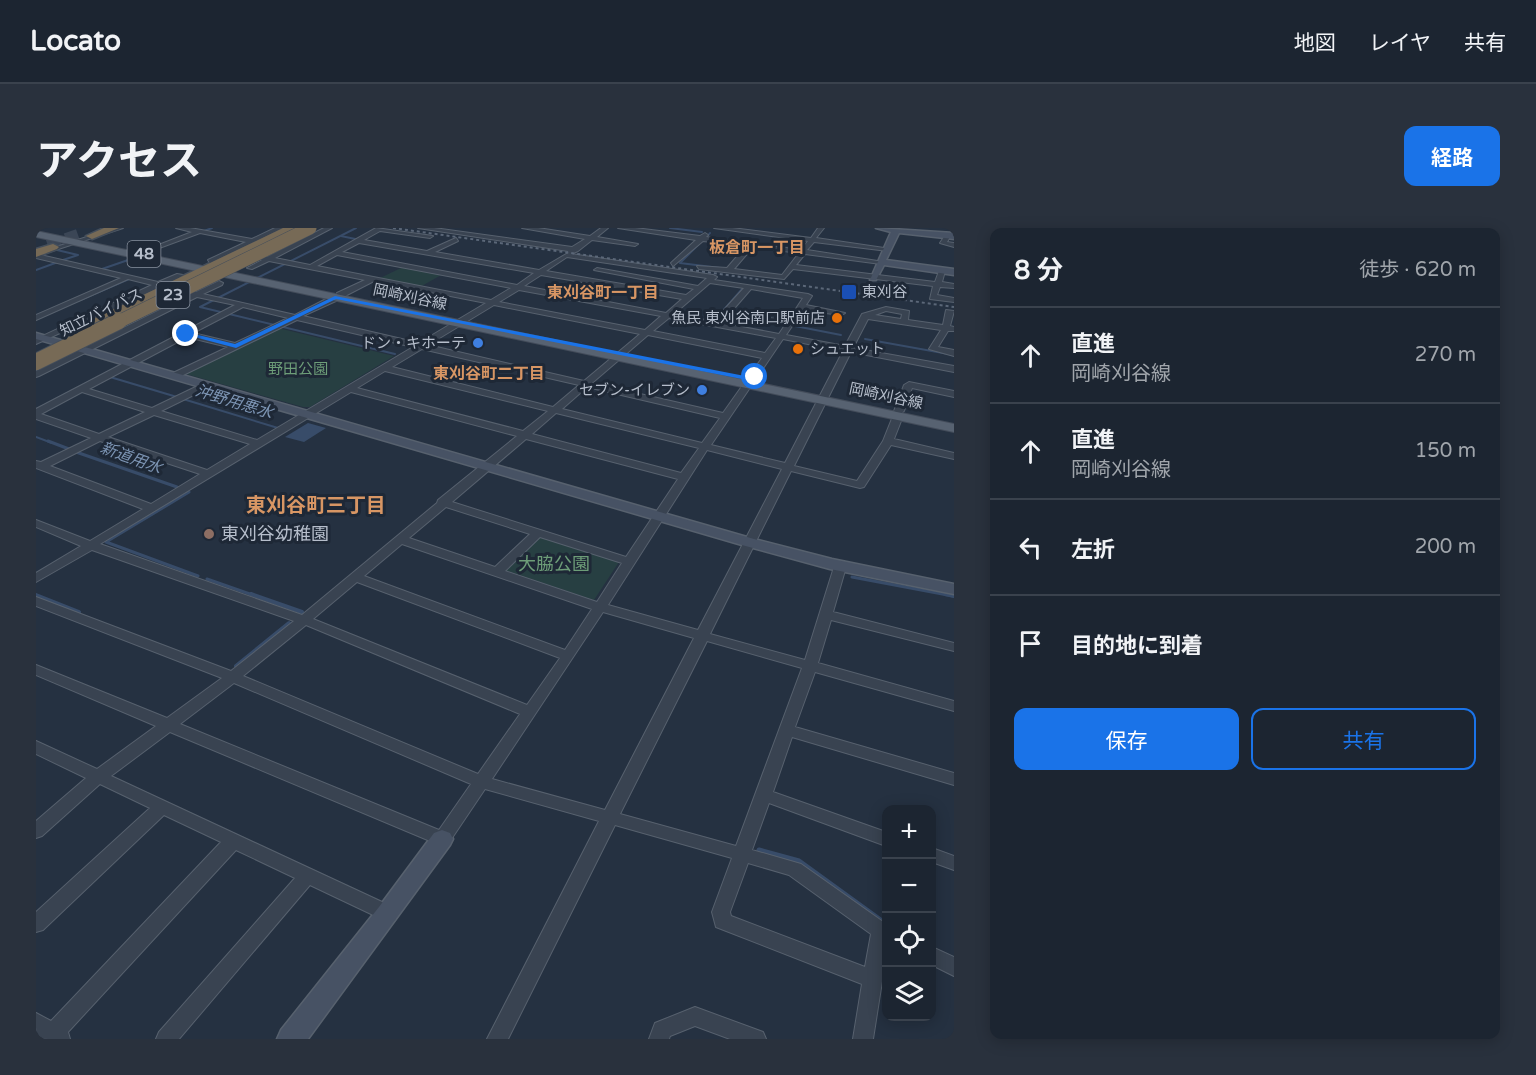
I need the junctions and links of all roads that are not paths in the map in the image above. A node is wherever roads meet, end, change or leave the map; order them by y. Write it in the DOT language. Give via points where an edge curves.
graph roads {
  1 [pos="109,228"];
  2 [pos="114,228"];
  3 [pos="120,228"];
  4 [pos="179,228"];
  5 [pos="208,228"];
  6 [pos="280,228"];
  7 [pos="292,228"];
  8 [pos="300,228"];
  9 [pos="310,228"];
  10 [pos="317,228"];
  11 [pos="329,228"];
  12 [pos="370,228"];
  13 [pos="421,228"];
  14 [pos="476,228"];
  15 [pos="525,228"];
  16 [pos="605,228"];
  17 [pos="621,228"];
  18 [pos="712,228"];
  19 [pos="717,228"];
  20 [pos="821,228"];
  21 [pos="880,228"];
  22 [pos="897,228"];
  23 [pos="379,229"];
  24 [pos="199,231"];
  25 [pos="649,232"];
  26 [pos="36,233"];
  27 [pos="466,235"];
  28 [pos="951,235"];
  29 [pos="591,238"];
  30 [pos="701,239"];
  31 [pos="456,240"];
  32 [pos="813,240"];
  33 [pos="254,241"];
  34 [pos="358,241"];
  35 [pos="64,242"];
  36 [pos="635,244"];
  37 [pos="751,245"];
  38 [pos="954,245"];
  39 [pos="888,249"];
  40 [pos="575,250"];
  41 [pos="627,250"];
  42 [pos="235,252"];
  43 [pos="804,252"];
  44 [pos="141,253"];
  45 [pos="336,253"];
  46 [pos="428,253"];
  47 [pos="566,255"];
  48 [pos="263,257"];
  49 [pos="608,262"];
  50 [pos="881,262"];
  51 [pos="674,264"];
  52 [pos="402,265"];
  53 [pos="207,266"];
  54 [pos="311,267"];
  55 [pos="793,267"];
  56 [pos="250,268"];
  57 [pos="393,270"];
  58 [pos="597,270"];
  59 [pos="729,270"];
  60 [pos="942,271"];
  61 [pos="954,272"];
  62 [pos="540,273"];
  63 [pos="383,274"];
  64 [pos="447,274"];
  65 [pos="179,276"];
  66 [pos="223,276"];
  67 [pos="128,277"];
  68 [pos="871,278"];
  69 [pos="374,279"];
  70 [pos="438,279"];
  71 [pos="583,280"];
  72 [pos="429,284"];
  73 [pos="705,284"];
  74 [pos="164,286"];
  75 [pos="937,286"];
  76 [pos="954,286"];
  77 [pos="518,287"];
  78 [pos="749,287"];
  79 [pos="420,288"];
  80 [pos="192,293"];
  81 [pos="338,296"];
  82 [pos="688,298"];
  83 [pos="954,300"];
  84 [pos="493,302"];
  85 [pos="241,305"];
  86 [pos="801,307"];
  87 [pos="954,313"];
  88 [pos="841,314"];
  89 [pos="668,315"];
  90 [pos="294,317"];
  91 [pos="36,318"];
  92 [pos="461,322"];
  93 [pos="790,324"];
  94 [pos="950,328"];
  95 [pos="647,332"];
  96 [pos="186,334"];
  97 [pos="781,336"];
  98 [pos="38,341"];
  99 [pos="236,346"];
  100 [pos="420,346"];
  101 [pos="847,348"];
  102 [pos="87,350"];
  103 [pos="954,353"];
  104 [pos="36,355"];
  105 [pos="620,355"];
  106 [pos="767,356"];
  107 [pos="36,362"];
  108 [pos="917,362"];
  109 [pos="130,364"];
  110 [pos="36,367"];
  111 [pos="385,368"];
  112 [pos="954,369"];
  113 [pos="36,374"];
  114 [pos="176,375"];
  115 [pos="750,381"];
  116 [pos="585,384"];
  117 [pos="207,385"];
  118 [pos="909,385"];
  119 [pos="350,389"];
  120 [pos="84,390"];
  121 [pos="954,394"];
  122 [pos="825,397"];
  123 [pos="555,409"];
  124 [pos="152,412"];
  125 [pos="899,413"];
  126 [pos="36,414"];
  127 [pos="308,414"];
  128 [pos="725,416"];
  129 [pos="954,423"];
  130 [pos="954,428"];
  131 [pos="524,435"];
  132 [pos="98,437"];
  133 [pos="888,441"];
  134 [pos="259,444"];
  135 [pos="705,448"];
  136 [pos="954,456"];
  137 [pos="39,465"];
  138 [pos="787,466"];
  139 [pos="485,467"];
  140 [pos="209,474"];
  141 [pos="684,477"];
  142 [pos="442,502"];
  143 [pos="152,508"];
  144 [pos="659,517"];
  145 [pos="36,523"];
  146 [pos="538,533"];
  147 [pos="399,539"];
  148 [pos="748,542"];
  149 [pos="90,545"];
  150 [pos="630,562"];
  151 [pos="840,567"];
  152 [pos="497,572"];
  153 [pos="354,577"];
  154 [pos="36,578"];
  155 [pos="954,589"];
  156 [pos="36,601"];
  157 [pos="600,606"];
  158 [pos="826,615"];
  159 [pos="304,620"];
  160 [pos="701,635"];
  161 [pos="954,647"];
  162 [pos="568,656"];
  163 [pos="810,666"];
  164 [pos="36,669"];
  165 [pos="233,677"];
  166 [pos="954,706"];
  167 [pos="530,712"];
  168 [pos="167,726"];
  169 [pos="787,730"];
  170 [pos="37,749"];
  171 [pos="98,777"];
  172 [pos="954,779"];
  173 [pos="482,782"];
  174 [pos="764,795"];
  175 [pos="162,807"];
  176 [pos="609,818"];
  177 [pos="36,831"];
  178 [pos="882,837"];
  179 [pos="442,839"];
  180 [pos="234,840"];
  181 [pos="742,853"];
  182 [pos="936,856"];
  183 [pos="954,863"];
  184 [pos="307,876"];
  185 [pos="388,914"];
  186 [pos="36,924"];
  187 [pos="882,932"];
  188 [pos="882,941"];
  189 [pos="936,958"];
  190 [pos="954,967"];
  191 [pos="873,979"];
  192 [pos="50,1032"];
  193 [pos="166,1039"];
  194 [pos="291,1039"];
  195 [pos="497,1039"];
  196 [pos="659,1039"];
  197 [pos="756,1039"];
  198 [pos="863,1039"];
  1 -- 35 [label="highway"];
  2 -- 35 [label="highway"];
  3 -- 35 [label="street"];
  4 -- 24 [label="street"];
  5 -- 24 [label="street"];
  6 -- 33 [label="street"];
  7 -- 42 [label="highway"];
  8 -- 104 [label="highway, 知立バイパス / 23"];
  9 -- 107 [label="highway, 知立バイパス / 23, bridge"];
  10 -- 48 [label="highway"];
  11 -- 48 [label="street"];
  12 -- 23 [label="street"];
  13 -- 27 [label="street"];
  14 -- 27 [label="street"];
  15 -- 29 [label="street"];
  16 -- 29 [label="street"];
  17 -- 25 [label="street"];
  18 -- 30 [label="street"];
  19 -- 32 [label="street"];
  20 -- 32 [label="street"];
  21 -- 22 [label="street"];
  22 -- 28 [label="street"];
  22 -- 39 [label="street"];
  23 -- 31 [label="street"];
  23 -- 34 [label="street"];
  24 -- 33 [label="street"];
  24 -- 44 [label="street"];
  25 -- 30 [label="street"];
  25 -- 36 [label="street"];
  26 -- 35 [label="main road, 岡崎刈谷線 / 48"];
  27 -- 40 [label="street"];
  28 -- 38 [label="street" via="943,243"];
  29 -- 36 [label="street"];
  29 -- 40 [label="street"];
  30 -- 37 [label="street"];
  30 -- 51 [label="street"];
  31 -- 46 [label="street"];
  31 -- 47 [label="street"];
  32 -- 39 [label="street"];
  32 -- 43 [label="street"];
  33 -- 42 [label="street"];
  34 -- 45 [label="street"];
  34 -- 46 [label="street"];
  35 -- 44 [label="main road, 岡崎刈谷線 / 48"];
  35 -- 53 [label="main road, 岡崎刈谷線 / 48"];
  35 -- 67 [label="street"];
  36 -- 41 [label="street"];
  37 -- 43 [label="street"];
  37 -- 59 [label="street"];
  39 -- 50 [label="street"];
  40 -- 47 [label="street"];
  40 -- 51 [label="street"];
  42 -- 53 [label="highway"];
  43 -- 50 [label="street"];
  43 -- 55 [label="street"];
  44 -- 53 [label="main road, 岡崎刈谷線 / 48"];
  45 -- 52 [label="street"];
  45 -- 54 [label="street"];
  46 -- 52 [label="street"];
  46 -- 62 [label="street"];
  47 -- 49 [label="street"];
  47 -- 62 [label="street"];
  48 -- 54 [label="street"];
  48 -- 56 [label="street"];
  48 -- 66 [label="highway"];
  49 -- 58 [label="street"];
  49 -- 73 [label="street" via="713,277"];
  50 -- 60 [label="street"];
  50 -- 68 [label="street"];
  51 -- 59 [label="street"];
  52 -- 57 [label="street"];
  52 -- 64 [label="street"];
  53 -- 66 [label="main road, 岡崎刈谷線 / 48"];
  53 -- 74 [label="highway"];
  54 -- 69 [label="street"];
  55 -- 59 [label="street" via="784,277"];
  55 -- 68 [label="street"];
  58 -- 71 [label="street"];
  58 -- 73 [label="street"];
  60 -- 61 [label="street"];
  60 -- 75 [label="street"];
  62 -- 71 [label="street"];
  62 -- 77 [label="street"];
  63 -- 69 [label="street"];
  64 -- 70 [label="street"];
  64 -- 77 [label="street"];
  65 -- 74 [label="street"];
  66 -- 80 [label="highway"];
  66 -- 81 [label="main road, 岡崎刈谷線 / 48"];
  67 -- 74 [label="street"];
  67 -- 91 [label="street"];
  68 -- 75 [label="street"];
  69 -- 79 [label="street"];
  69 -- 81 [label="street"];
  71 -- 82 [label="street"];
  72 -- 79 [label="street"];
  73 -- 78 [label="street"];
  73 -- 82 [label="street"];
  74 -- 98 [label="street"];
  74 -- 98 [label="highway" via="73,332"];
  75 -- 76 [label="street"];
  75 -- 83 [label="street" via="933,297"];
  77 -- 84 [label="street"];
  77 -- 89 [label="street"];
  78 -- 86 [label="street" via="808,296"];
  78 -- 93 [label="street" via="726,312"];
  79 -- 84 [label="street"];
  80 -- 85 [label="street"];
  80 -- 102 [label="street"];
  80 -- 110 [label="highway"];
  81 -- 90 [label="street"];
  81 -- 92 [label="main road, 岡崎刈谷線 / 48"];
  82 -- 89 [label="street"];
  84 -- 92 [label="street"];
  84 -- 95 [label="street"];
  85 -- 90 [label="street"];
  85 -- 96 [label="street"];
  86 -- 88 [label="street"];
  86 -- 93 [label="street"];
  87 -- 94 [label="street" via="949,312"];
  89 -- 95 [label="street"];
  89 -- 97 [label="street"];
  90 -- 99 [label="street"];
  90 -- 100 [label="street"];
  92 -- 100 [label="street"];
  92 -- 105 [label="main road, 岡崎刈谷線 / 48"];
  93 -- 97 [label="street"];
  94 -- 101 [label="street" via="865,316"];
  94 -- 103 [label="street" via="933,350"];
  95 -- 105 [label="street"];
  95 -- 106 [label="street"];
  96 -- 99 [label="street"];
  96 -- 109 [label="street"];
  97 -- 101 [label="street"];
  97 -- 106 [label="street"];
  98 -- 102 [label="street"];
  99 -- 114 [label="street"];
  100 -- 111 [label="street"];
  100 -- 116 [label="street"];
  101 -- 108 [label="street"];
  101 -- 122 [label="street"];
  102 -- 109 [label="street"];
  102 -- 113 [label="street"];
  105 -- 115 [label="main road, 岡崎刈谷線 / 48"];
  105 -- 116 [label="street"];
  106 -- 115 [label="street"];
  108 -- 112 [label="street"];
  108 -- 118 [label="street"];
  109 -- 114 [label="street"];
  109 -- 120 [label="street"];
  111 -- 119 [label="street"];
  111 -- 123 [label="street"];
  114 -- 117 [label="street"];
  115 -- 122 [label="main road, 岡崎刈谷線 / 48"];
  115 -- 128 [label="street"];
  116 -- 123 [label="street"];
  116 -- 128 [label="street"];
  117 -- 124 [label="street"];
  117 -- 127 [label="street"];
  118 -- 121 [label="street"];
  118 -- 125 [label="street"];
  119 -- 127 [label="street"];
  119 -- 131 [label="street"];
  120 -- 124 [label="street"];
  120 -- 126 [label="street"];
  122 -- 125 [label="main road, 岡崎刈谷線 / 48"];
  122 -- 138 [label="street"];
  123 -- 131 [label="street"];
  123 -- 135 [label="street"];
  124 -- 132 [label="street"];
  124 -- 134 [label="street"];
  125 -- 129 [label="main road, 岡崎刈谷線 / 48"];
  125 -- 130 [label="main road, 岡崎刈谷線 / 48"];
  125 -- 133 [label="street"];
  126 -- 132 [label="street"];
  127 -- 134 [label="street"];
  127 -- 139 [label="street"];
  128 -- 135 [label="street"];
  131 -- 139 [label="street"];
  131 -- 141 [label="street"];
  132 -- 137 [label="street"];
  132 -- 140 [label="street"];
  133 -- 136 [label="street"];
  133 -- 138 [label="street" via="860,485"];
  134 -- 140 [label="street"];
  135 -- 138 [label="street"];
  135 -- 141 [label="street"];
  137 -- 143 [label="street"];
  138 -- 148 [label="street"];
  139 -- 142 [label="street"];
  139 -- 144 [label="street"];
  140 -- 143 [label="street"];
  141 -- 144 [label="street"];
  142 -- 146 [label="street"];
  142 -- 147 [label="street"];
  143 -- 149 [label="street"];
  144 -- 148 [label="street"];
  144 -- 150 [label="street"];
  145 -- 149 [label="street"];
  146 -- 150 [label="street"];
  146 -- 152 [label="street"];
  147 -- 152 [label="street"];
  147 -- 153 [label="street"];
  148 -- 151 [label="street"];
  148 -- 160 [label="street"];
  149 -- 154 [label="street"];
  149 -- 159 [label="street"];
  150 -- 157 [label="street"];
  151 -- 155 [label="street"];
  151 -- 158 [label="street"];
  152 -- 157 [label="street"];
  153 -- 159 [label="street"];
  153 -- 162 [label="street"];
  156 -- 165 [label="street"];
  157 -- 160 [label="street"];
  157 -- 162 [label="street"];
  158 -- 161 [label="street"];
  158 -- 163 [label="street"];
  159 -- 165 [label="street"];
  159 -- 167 [label="street"];
  160 -- 163 [label="street"];
  160 -- 176 [label="street"];
  162 -- 167 [label="street"];
  163 -- 166 [label="street"];
  163 -- 169 [label="street"];
  164 -- 168 [label="street"];
  165 -- 168 [label="street"];
  165 -- 173 [label="street"];
  167 -- 173 [label="street"];
  168 -- 171 [label="street"];
  168 -- 179 [label="street"];
  169 -- 172 [label="street"];
  169 -- 174 [label="street"];
  170 -- 171 [label="street"];
  171 -- 175 [label="street"];
  171 -- 177 [label="street"];
  173 -- 176 [label="street"];
  173 -- 179 [label="street"];
  174 -- 178 [label="street"];
  174 -- 181 [label="street"];
  175 -- 180 [label="street"];
  175 -- 186 [label="street"];
  176 -- 181 [label="street"];
  176 -- 195 [label="street"];
  179 -- 185 [label="street"];
  180 -- 184 [label="street"];
  180 -- 192 [label="street"];
  181 -- 187 [label="street" via="795,869"];
  181 -- 191 [label="street" via="720,912 723,921"];
  182 -- 183 [label="street"];
  184 -- 185 [label="street"];
  184 -- 193 [label="street"];
  185 -- 194 [label="street"];
  188 -- 191 [label="street"];
  189 -- 190 [label="street"];
  191 -- 198 [label="street"];
  196 -- 197 [label="street" via="662,1030 695,1016"];
}
